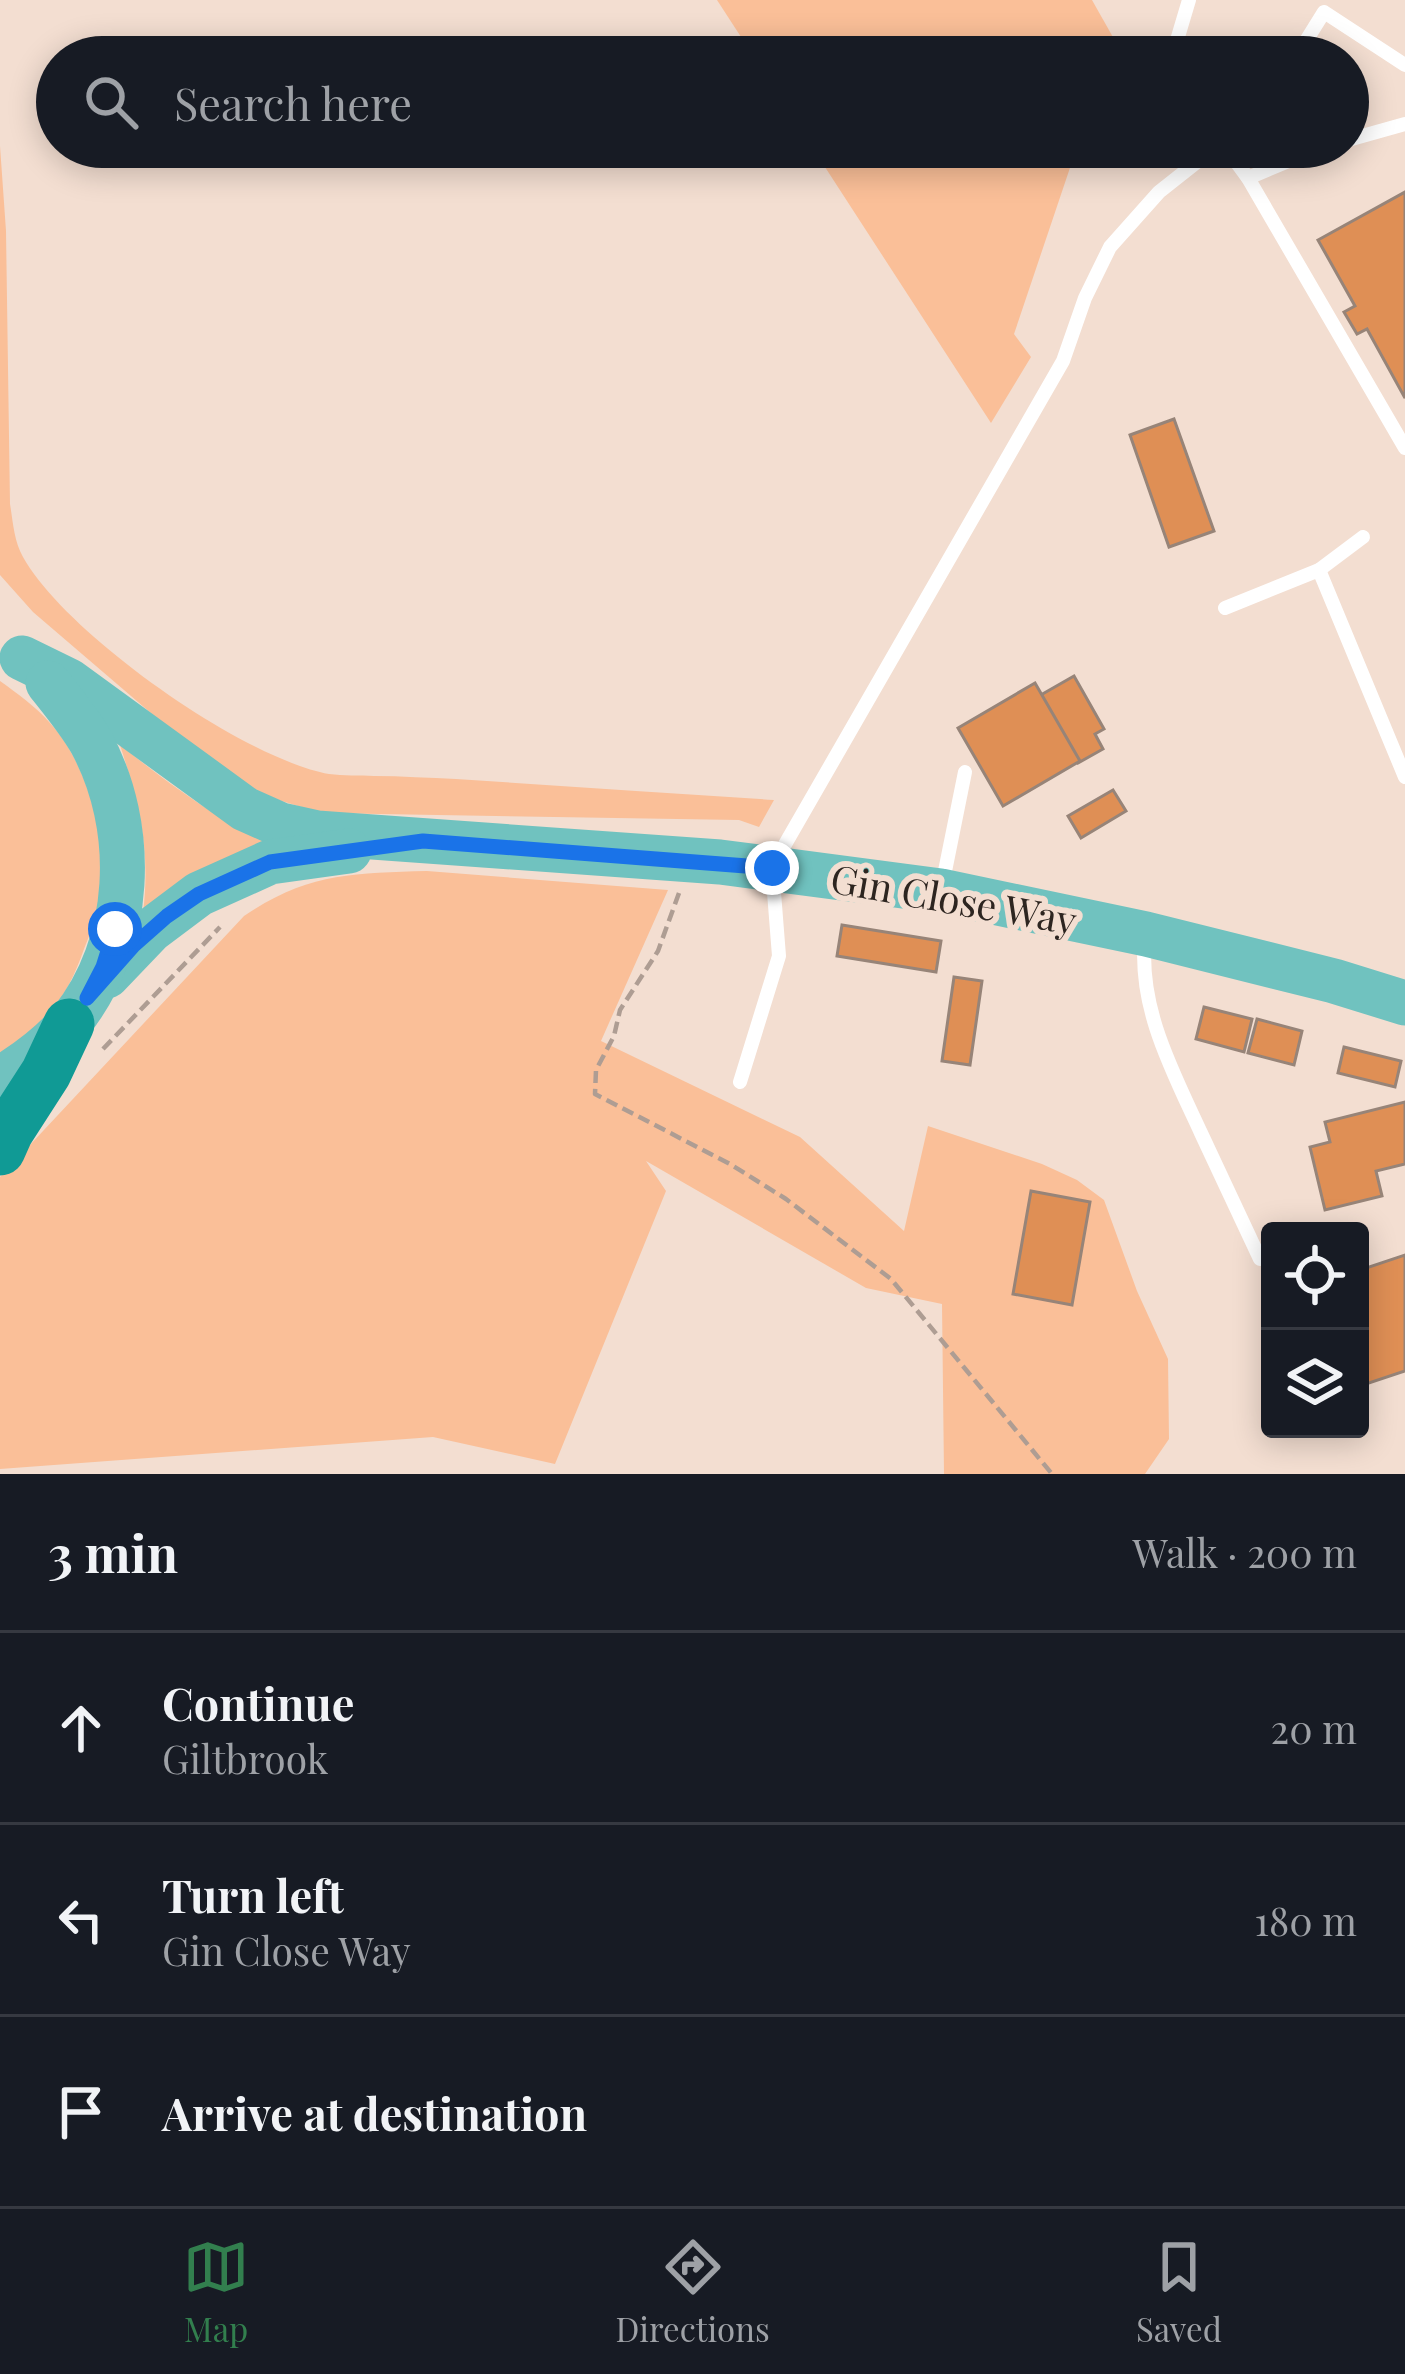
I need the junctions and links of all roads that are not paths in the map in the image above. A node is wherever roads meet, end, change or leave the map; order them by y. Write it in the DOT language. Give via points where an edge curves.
graph roads {
  1 [pos="1189,0"];
  2 [pos="1178,36"];
  3 [pos="1309,36"];
  4 [pos="1361,36"];
  5 [pos="1369,41"];
  6 [pos="1405,65"];
  7 [pos="1405,124"];
  8 [pos="1369,134"];
  9 [pos="1189,168"];
  10 [pos="1240,168"];
  11 [pos="1271,168"];
  12 [pos="1247,178"];
  13 [pos="1405,448"];
  14 [pos="1363,538"];
  15 [pos="1319,570"];
  16 [pos="1225,608"];
  17 [pos="11,650"];
  18 [pos="965,772"];
  19 [pos="1405,777"];
  20 [pos="423,841"];
  21 [pos="772,868"];
  22 [pos="941,891"];
  23 [pos="1146,934"];
  24 [pos="1405,1003"];
  25 [pos="84,1026"];
  26 [pos="0,1079"];
  27 [pos="740,1082"];
  28 [pos="0,1150"];
  29 [pos="1260,1259"];
  1 -- 2 [label="lane"];
  3 -- 4 [label="lane" via="1324,12"];
  5 -- 6 [label="lane"];
  7 -- 8 [label="lane"];
  9 -- 21 [label="lane" via="1110,247 1064,361"];
  10 -- 12 [label="lane"];
  11 -- 12 [label="lane"];
  12 -- 13 [label="lane"];
  14 -- 15 [label="lane"];
  15 -- 16 [label="lane"];
  15 -- 19 [label="lane"];
  17 -- 20 [label="main road, Gin Close Way" via="69,681 245,809 317,833"];
  17 -- 25 [label="main road" via="91,743 119,820 122,893"];
  18 -- 22 [label="lane"];
  20 -- 21 [label="main road, Gin Close Way"];
  20 -- 25 [label="main road, Gin Close Way" via="270,862 199,894 133,946"];
  21 -- 22 [label="main road, Gin Close Way"];
  21 -- 27 [label="lane" via="779,956"];
  22 -- 23 [label="main road, Gin Close Way"];
  23 -- 24 [label="main road, Gin Close Way"];
  23 -- 29 [label="lane" via="1151,1015"];
  25 -- 26 [label="main road, Gin Close Way"];
  25 -- 28 [label="highway"];
}
